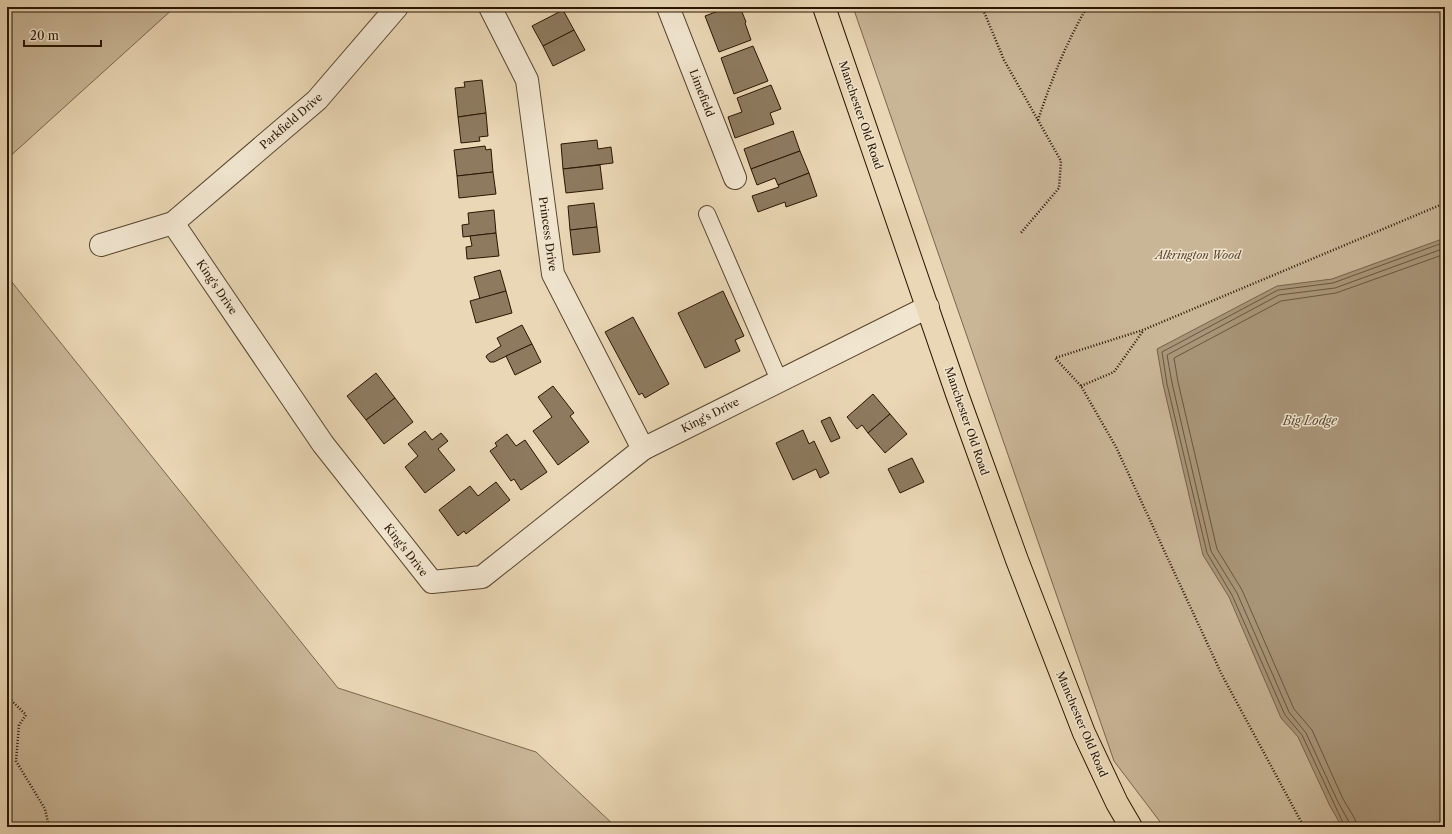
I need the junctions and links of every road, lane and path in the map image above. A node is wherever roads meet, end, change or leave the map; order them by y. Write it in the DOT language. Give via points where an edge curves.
graph roads {
  1 [pos="397,7"];
  2 [pos="490,7"];
  3 [pos="668,7"];
  4 [pos="824,7"];
  5 [pos="982,7"];
  6 [pos="1087,7"];
  7 [pos="1037,120"];
  8 [pos="735,178"];
  9 [pos="1445,203"];
  10 [pos="707,214"];
  11 [pos="173,223"];
  12 [pos="1020,234"];
  13 [pos="101,245"];
  14 [pos="928,306"];
  15 [pos="1143,330"];
  16 [pos="779,380"];
  17 [pos="1081,386"];
  18 [pos="643,448"];
  19 [pos="7,696"];
  20 [pos="49,827"];
  21 [pos="1131,827"];
  22 [pos="1304,827"];
  1 -- 11 [label="street, Parkfield Drive" via="317,100"];
  2 -- 18 [label="street, Princess Drive" via="528,80 553,274"];
  3 -- 8 [label="street, Limefield"];
  4 -- 14 [label="main road, Manchester Old Road"];
  5 -- 7 [label="path" via="1004,60"];
  6 -- 7 [label="path" via="1053,75"];
  7 -- 12 [label="path" via="1061,162 1059,188"];
  9 -- 15 [label="path"];
  10 -- 16 [label="lane"];
  11 -- 13 [label="street"];
  11 -- 18 [label="street, King's Drive" via="323,444 432,582 482,576"];
  14 -- 16 [label="street, King's Drive"];
  14 -- 21 [label="main road, Manchester Old Road" via="1017,560 1078,719"];
  15 -- 17 [label="path" via="1114,372"];
  15 -- 17 [label="path" via="1055,358"];
  16 -- 18 [label="street, King's Drive"];
  17 -- 22 [label="path" via="1116,447 1222,675"];
  19 -- 20 [label="path" via="26,715 19,725 16,761 45,809"];
}
